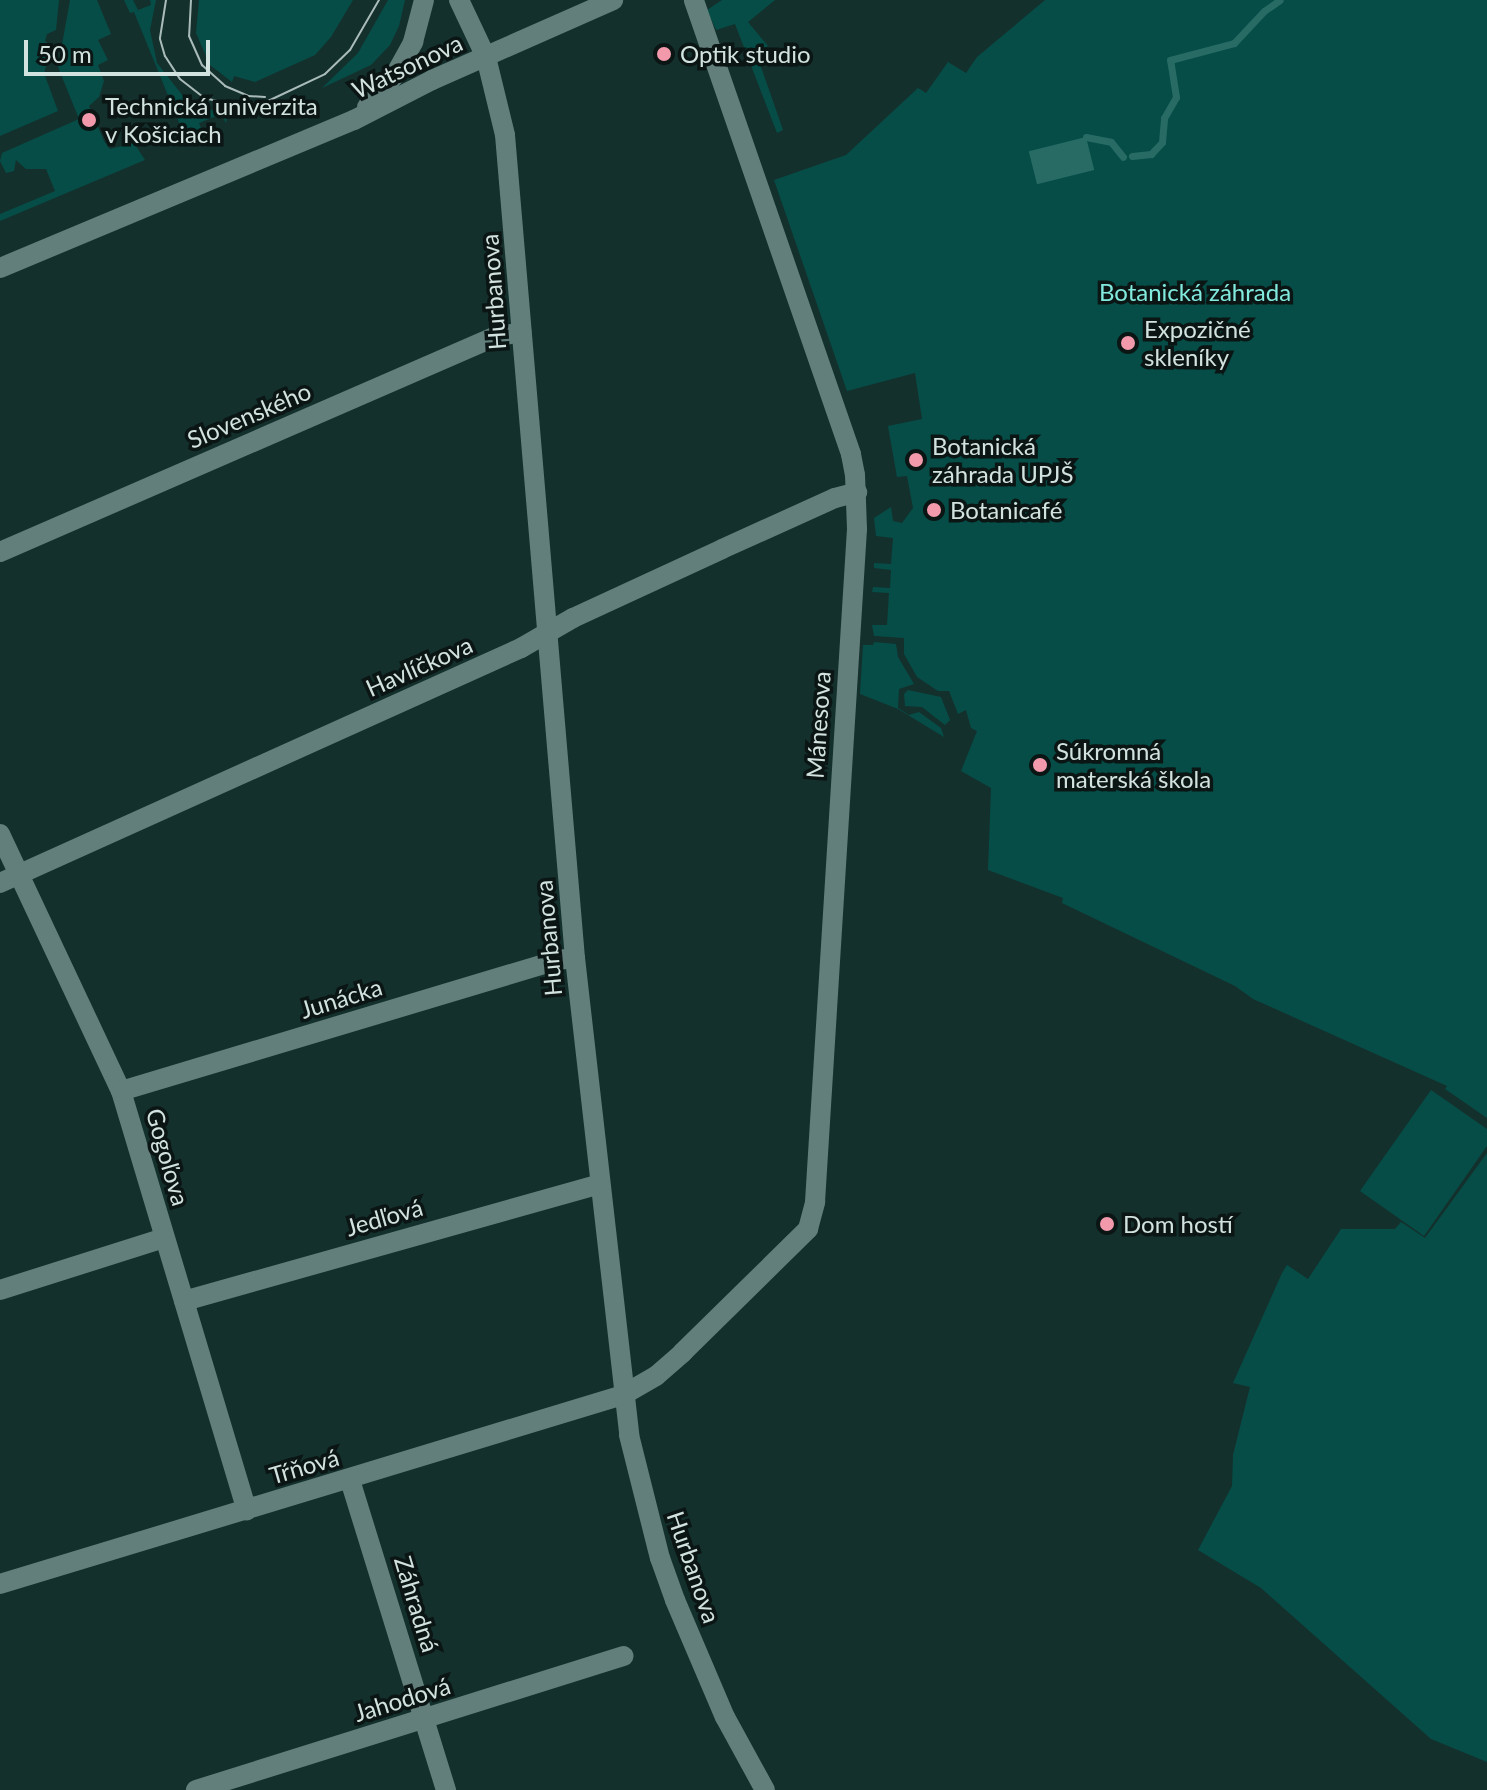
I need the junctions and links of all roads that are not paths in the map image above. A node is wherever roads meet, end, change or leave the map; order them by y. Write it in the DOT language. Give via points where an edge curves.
graph roads {
  1 [pos="424,0"];
  2 [pos="459,0"];
  3 [pos="610,0"];
  4 [pos="694,0"];
  5 [pos="486,57"];
  6 [pos="354,120"];
  7 [pos="0,268"];
  8 [pos="521,332"];
  9 [pos="857,492"];
  10 [pos="0,552"];
  11 [pos="549,632"];
  12 [pos="0,834"];
  13 [pos="10,879"];
  14 [pos="575,958"];
  15 [pos="121,1091"];
  16 [pos="599,1184"];
  17 [pos="164,1238"];
  18 [pos="0,1290"];
  19 [pos="184,1301"];
  20 [pos="623,1395"];
  21 [pos="350,1480"];
  22 [pos="247,1510"];
  23 [pos="0,1584"];
  24 [pos="623,1656"];
  25 [pos="426,1719"];
  26 [pos="196,1790"];
  27 [pos="446,1790"];
  28 [pos="765,1790"];
  1 -- 6 [label="street" via="418,31 395,75"];
  2 -- 5 [label="street, Hurbanova"];
  3 -- 5 [label="street, Watsonova"];
  4 -- 9 [label="street, Mánesova" via="851,454"];
  5 -- 6 [label="street, Watsonova"];
  5 -- 8 [label="street, Hurbanova" via="504,127"];
  6 -- 7 [label="street, Watsonova"];
  8 -- 10 [label="street, Slovenského" via="492,338"];
  8 -- 11 [label="street, Hurbanova"];
  9 -- 11 [label="street, Havlíčkova"];
  9 -- 20 [label="street, Mánesova" via="813,1218 803,1238 682,1353"];
  11 -- 13 [label="street, Havlíčkova"];
  11 -- 14 [label="street, Hurbanova"];
  12 -- 13 [label="street, Gogoľova"];
  13 -- 15 [label="street, Gogoľova"];
  14 -- 15 [label="street, Junácka"];
  14 -- 16 [label="street, Hurbanova"];
  15 -- 17 [label="street, Gogoľova"];
  16 -- 19 [label="street, Jedľová"];
  16 -- 20 [label="street, Hurbanova"];
  17 -- 18 [label="street"];
  17 -- 19 [label="street, Gogoľova"];
  19 -- 22 [label="street, Gogoľova"];
  20 -- 21 [label="street, Tŕňová"];
  20 -- 28 [label="street, Hurbanova" via="644,1496 675,1600 725,1717"];
  21 -- 22 [label="street, Tŕňová"];
  21 -- 25 [label="street, Záhradná"];
  22 -- 23 [label="street, Tŕňová"];
  24 -- 25 [label="street, Jahodová"];
  25 -- 26 [label="street, Jahodová"];
  25 -- 27 [label="street, Záhradná"];
}
